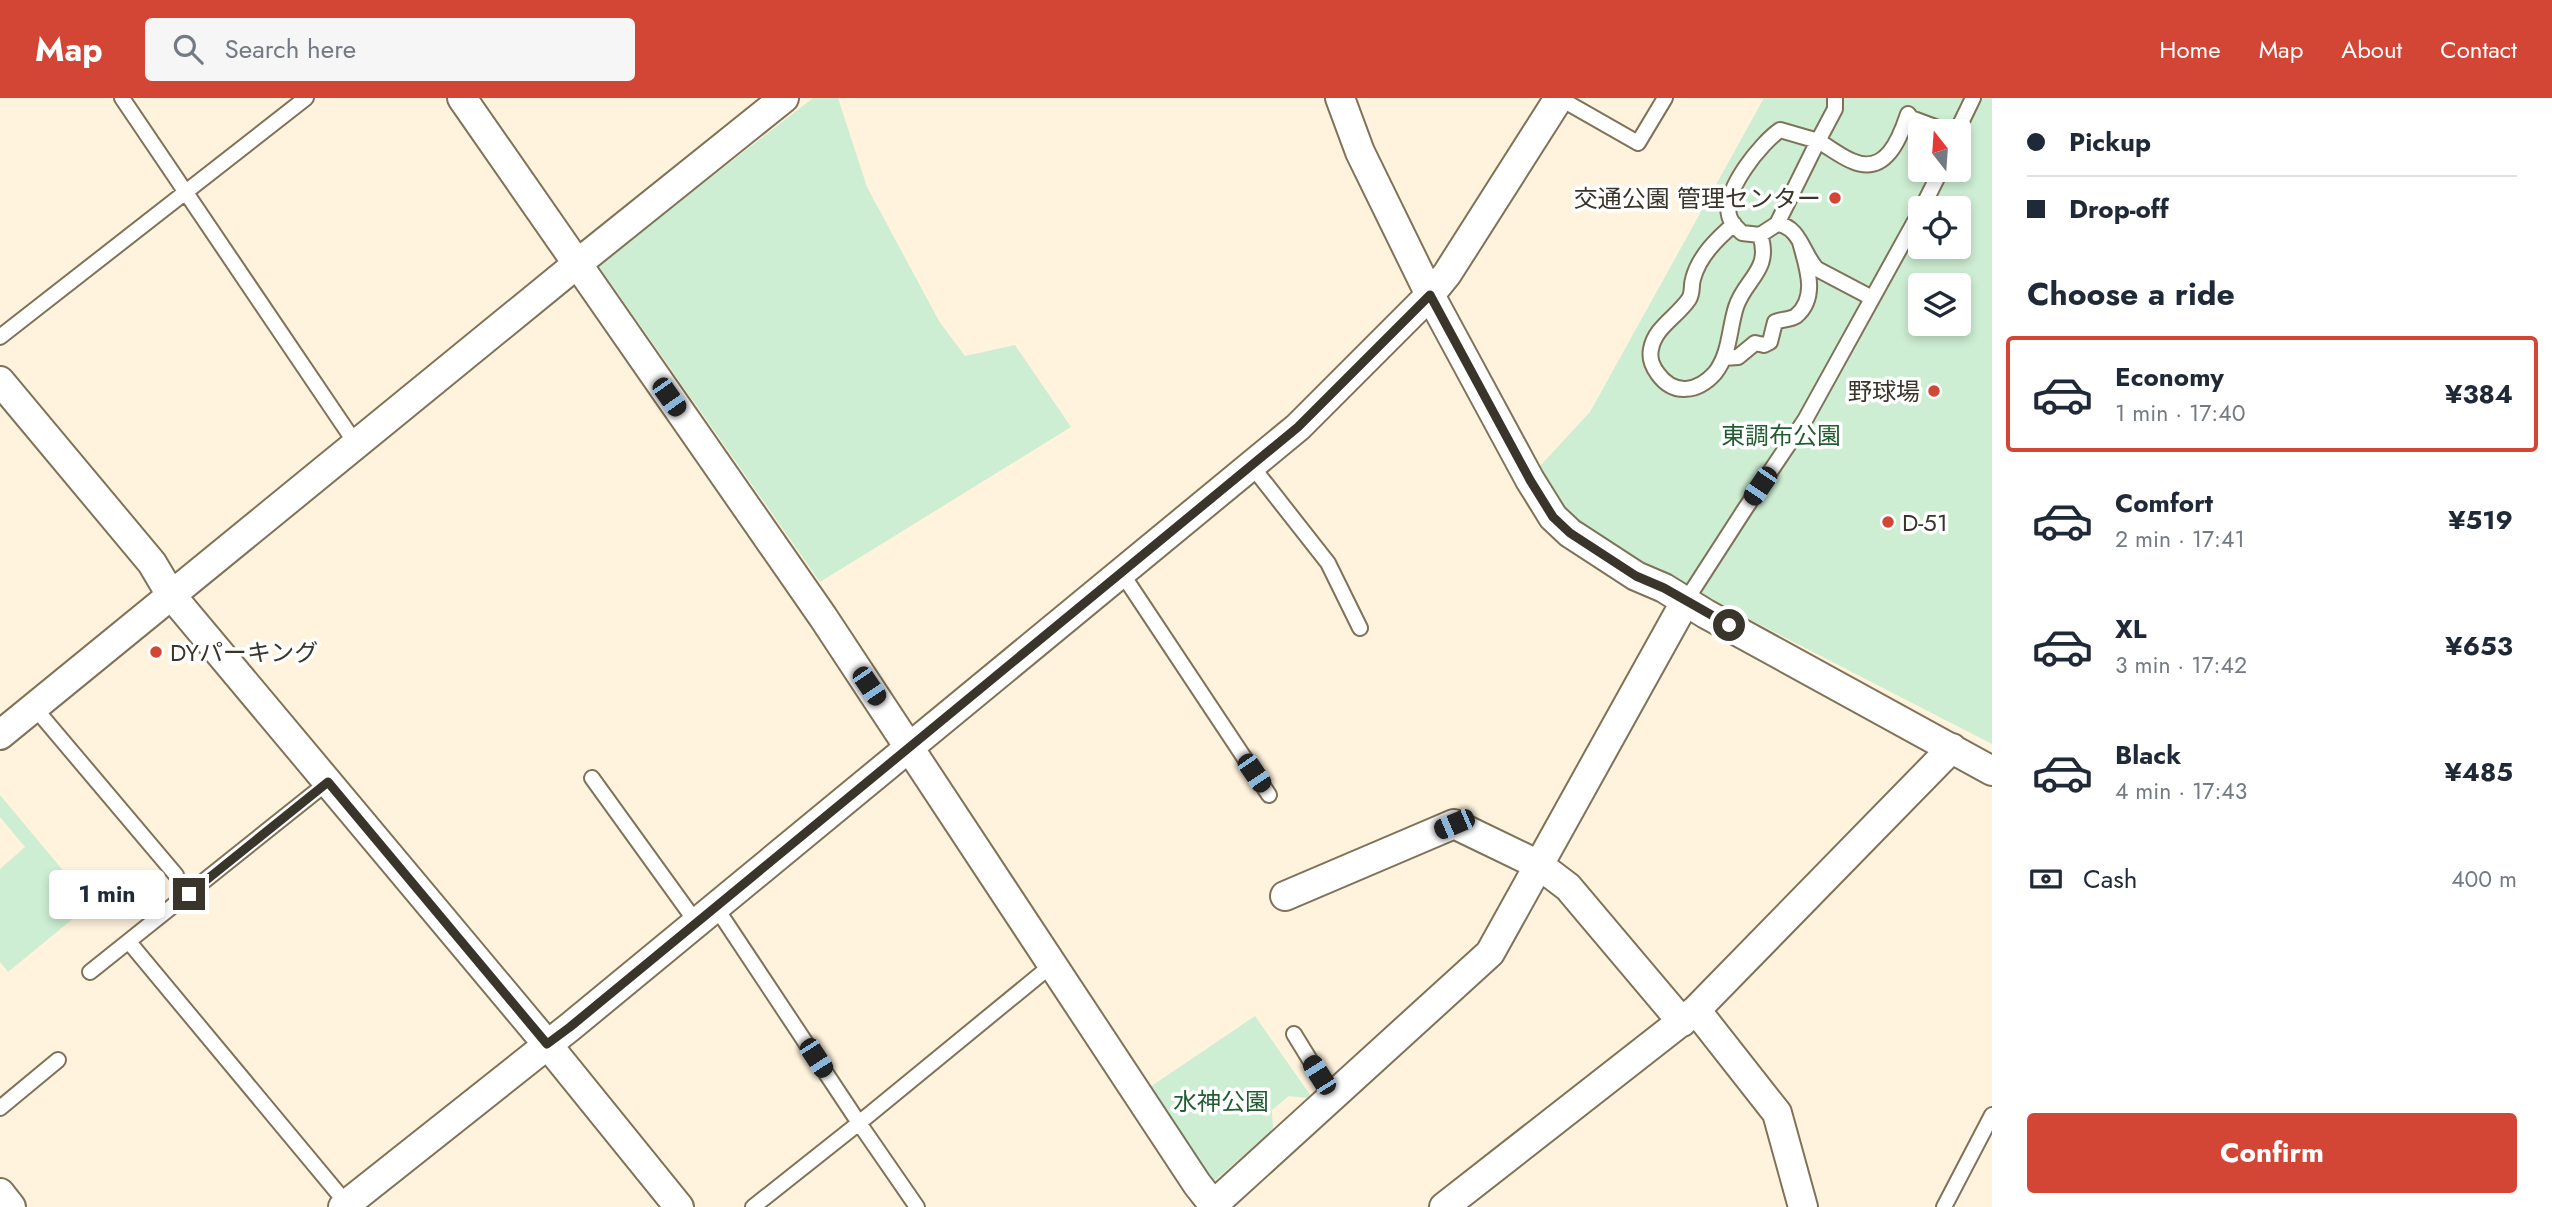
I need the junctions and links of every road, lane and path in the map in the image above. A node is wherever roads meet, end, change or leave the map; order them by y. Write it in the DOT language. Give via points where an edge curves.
graph roads {
  1 [pos="122,98"];
  2 [pos="306,98"];
  3 [pos="462,98"];
  4 [pos="784,98"];
  5 [pos="1340,98"];
  6 [pos="1559,98"];
  7 [pos="1665,98"];
  8 [pos="1835,98"];
  9 [pos="1914,98"];
  10 [pos="1973,98"];
  11 [pos="1909,114"];
  12 [pos="1914,119"];
  13 [pos="1963,119"];
  14 [pos="1818,141"];
  15 [pos="184,192"];
  16 [pos="1734,224"];
  17 [pos="1777,224"];
  18 [pos="1908,233"];
  19 [pos="1760,235"];
  20 [pos="1800,242"];
  21 [pos="577,264"];
  22 [pos="1430,295"];
  23 [pos="1872,298"];
  24 [pos="0,337"];
  25 [pos="1724,358"];
  26 [pos="0,381"];
  27 [pos="356,444"];
  28 [pos="1251,466"];
  29 [pos="1121,572"];
  30 [pos="171,596"];
  31 [pos="1685,602"];
  32 [pos="1360,628"];
  33 [pos="34,707"];
  34 [pos="0,735"];
  35 [pos="909,747"];
  36 [pos="1952,748"];
  37 [pos="1992,771"];
  38 [pos="593,778"];
  39 [pos="328,782"];
  40 [pos="1269,795"];
  41 [pos="1539,865"];
  42 [pos="176,876"];
  43 [pos="1285,896"];
  44 [pos="706,914"];
  45 [pos="129,942"];
  46 [pos="1053,964"];
  47 [pos="90,972"];
  48 [pos="1689,1016"];
  49 [pos="1294,1034"];
  50 [pos="547,1044"];
  51 [pos="58,1060"];
  52 [pos="1332,1096"];
  53 [pos="0,1108"];
  54 [pos="1992,1115"];
  55 [pos="859,1123"];
  56 [pos="0,1193"];
  57 [pos="345,1205"];
  58 [pos="1213,1206"];
  59 [pos="12,1207"];
  60 [pos="679,1207"];
  61 [pos="753,1207"];
  62 [pos="917,1207"];
  63 [pos="1444,1207"];
  64 [pos="1803,1207"];
  65 [pos="1944,1207"];
  1 -- 15 [label="lane"];
  2 -- 15 [label="lane"];
  3 -- 21 [label="street"];
  4 -- 21 [label="street"];
  5 -- 22 [label="street" via="1360,152"];
  6 -- 7 [label="lane" via="1638,143"];
  6 -- 22 [label="street"];
  8 -- 14 [label="lane" via="1835,109"];
  9 -- 11 [label="lane"];
  10 -- 13 [label="lane"];
  11 -- 12 [label="lane"];
  11 -- 14 [label="lane" via="1886,158 1871,163 1853,162"];
  14 -- 16 [label="lane" via="1780,130 1768,138 1729,198"];
  14 -- 17 [label="lane"];
  15 -- 24 [label="lane"];
  15 -- 27 [label="lane"];
  16 -- 19 [label="lane" via="1742,233"];
  16 -- 25 [label="lane" via="1709,247 1693,279 1691,297 1657,333 1651,349 1656,371 1681,391 1701,386"];
  17 -- 19 [label="lane"];
  17 -- 20 [label="lane" via="1793,231"];
  18 -- 23 [label="lane"];
  19 -- 25 [label="lane" via="1763,262 1736,306"];
  20 -- 23 [label="lane" via="1817,269"];
  20 -- 25 [label="lane" via="1809,279 1801,309 1795,316 1774,322 1770,342 1755,343 1738,357"];
  21 -- 27 [label="street"];
  21 -- 35 [label="street"];
  22 -- 28 [label="street" via="1298,427"];
  22 -- 31 [label="street" via="1553,517 1625,569"];
  23 -- 31 [label="lane" via="1805,420"];
  26 -- 30 [label="street" via="152,562"];
  27 -- 30 [label="street"];
  28 -- 29 [label="street"];
  28 -- 32 [label="lane" via="1328,563"];
  29 -- 35 [label="street"];
  29 -- 40 [label="lane"];
  30 -- 33 [label="street"];
  30 -- 39 [label="street"];
  31 -- 36 [label="street"];
  31 -- 41 [label="street"];
  33 -- 34 [label="street"];
  33 -- 42 [label="lane"];
  35 -- 44 [label="street"];
  35 -- 46 [label="street"];
  36 -- 37 [label="street"];
  36 -- 48 [label="street"];
  38 -- 44 [label="lane"];
  39 -- 45 [label="lane"];
  39 -- 50 [label="street"];
  41 -- 43 [label="street" via="1454,824"];
  41 -- 48 [label="street" via="1567,887"];
  41 -- 52 [label="street" via="1490,953"];
  44 -- 50 [label="street"];
  44 -- 55 [label="lane"];
  45 -- 47 [label="lane"];
  45 -- 57 [label="lane"];
  46 -- 55 [label="lane"];
  46 -- 58 [label="street"];
  48 -- 63 [label="street"];
  48 -- 64 [label="street" via="1777,1113"];
  49 -- 52 [label="lane"];
  50 -- 57 [label="street"];
  50 -- 60 [label="street"];
  51 -- 53 [label="lane"];
  52 -- 58 [label="street"];
  54 -- 65 [label="lane"];
  55 -- 61 [label="lane"];
  55 -- 62 [label="lane"];
  56 -- 59 [label="street"];
}
